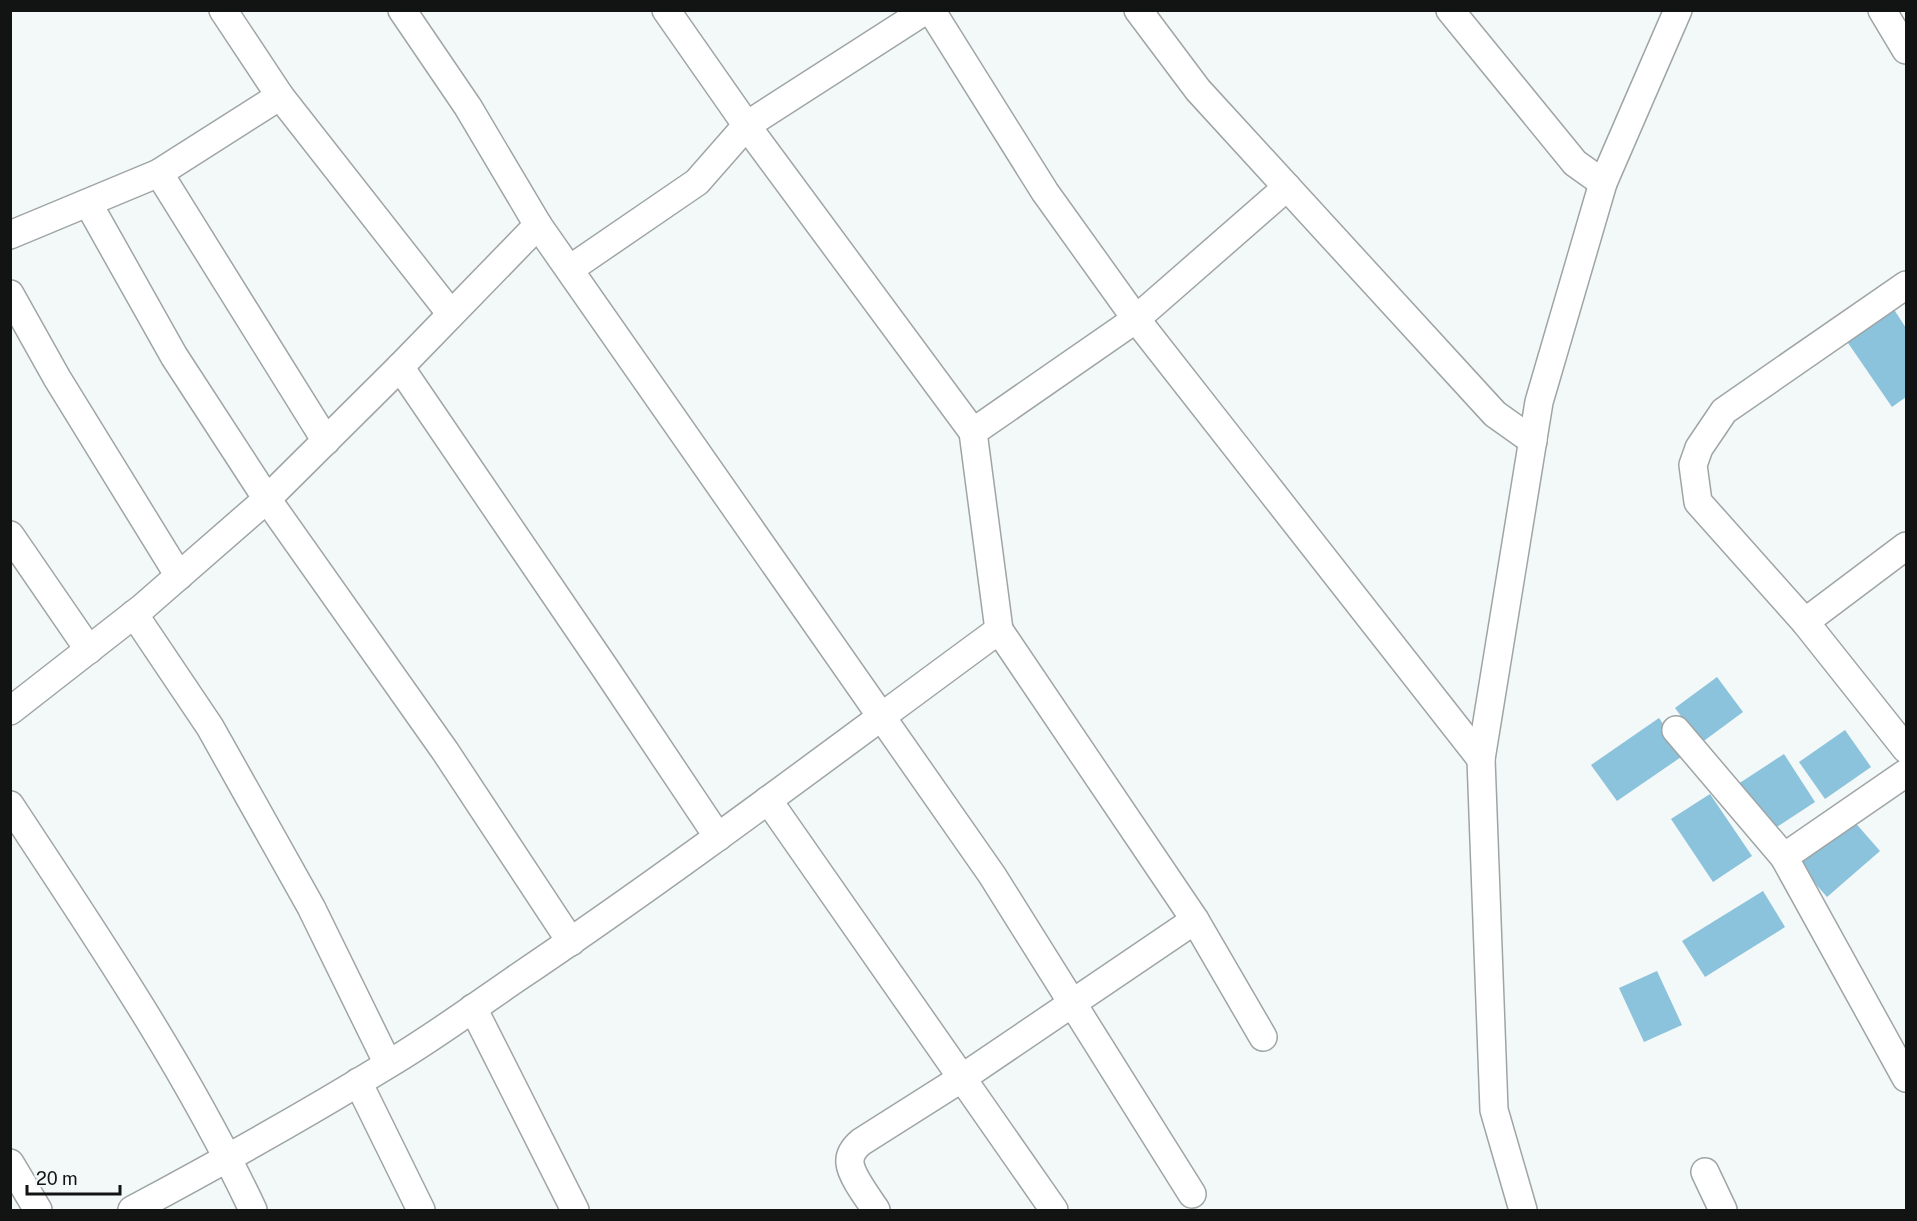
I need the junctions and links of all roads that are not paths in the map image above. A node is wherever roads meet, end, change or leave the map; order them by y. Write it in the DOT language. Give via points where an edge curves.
graph roads {
  1 [pos="223,10"];
  2 [pos="402,10"];
  3 [pos="666,10"];
  4 [pos="928,10"];
  5 [pos="1138,10"];
  6 [pos="1450,10"];
  7 [pos="1678,10"];
  8 [pos="280,96"];
  9 [pos="747,124"];
  10 [pos="159,173"];
  11 [pos="1603,183"];
  12 [pos="1287,187"];
  13 [pos="88,204"];
  14 [pos="538,225"];
  15 [pos="10,236"];
  16 [pos="570,269"];
  17 [pos="1906,285"];
  18 [pos="10,294"];
  19 [pos="451,314"];
  20 [pos="1136,319"];
  21 [pos="400,367"];
  22 [pos="973,432"];
  23 [pos="326,441"];
  24 [pos="1533,441"];
  25 [pos="267,499"];
  26 [pos="10,535"];
  27 [pos="1906,546"];
  28 [pos="179,576"];
  29 [pos="134,614"];
  30 [pos="1805,622"];
  31 [pos="999,630"];
  32 [pos="89,650"];
  33 [pos="10,711"];
  34 [pos="882,716"];
  35 [pos="1676,730"];
  36 [pos="1906,749"];
  37 [pos="1481,759"];
  38 [pos="1906,773"];
  39 [pos="768,800"];
  40 [pos="10,805"];
  41 [pos="718,837"];
  42 [pos="1784,857"];
  43 [pos="1195,920"];
  44 [pos="571,942"];
  45 [pos="1073,1004"];
  46 [pos="473,1008"];
  47 [pos="1263,1037"];
  48 [pos="388,1064"];
  49 [pos="962,1078"];
  50 [pos="1906,1078"];
  51 [pos="358,1082"];
  52 [pos="228,1158"];
  53 [pos="10,1162"];
  54 [pos="1705,1172"];
  55 [pos="1192,1194"];
  56 [pos="38,1210"];
  57 [pos="132,1210"];
  58 [pos="253,1210"];
  59 [pos="421,1210"];
  60 [pos="575,1210"];
  61 [pos="876,1210"];
  62 [pos="1054,1210"];
  63 [pos="1522,1210"];
  64 [pos="1722,1210"];
  1 -- 8 [label="street"];
  2 -- 14 [label="street" via="468,107"];
  3 -- 9 [label="street"];
  4 -- 9 [label="street"];
  4 -- 20 [label="street" via="1045,192"];
  5 -- 12 [label="street" via="1198,90"];
  6 -- 11 [label="street" via="1575,163"];
  7 -- 11 [label="street"];
  8 -- 10 [label="street"];
  8 -- 19 [label="street"];
  9 -- 16 [label="street" via="697,182"];
  9 -- 22 [label="street"];
  10 -- 13 [label="street"];
  10 -- 23 [label="street"];
  11 -- 24 [label="street" via="1539,402"];
  12 -- 20 [label="street"];
  12 -- 24 [label="street" via="1495,414"];
  13 -- 15 [label="street"];
  13 -- 25 [label="street" via="174,356"];
  14 -- 16 [label="street"];
  14 -- 19 [label="street"];
  16 -- 34 [label="street"];
  17 -- 30 [label="street" via="1724,411 1699,448 1693,465 1698,502"];
  18 -- 28 [label="street"];
  19 -- 21 [label="street"];
  20 -- 22 [label="street"];
  20 -- 37 [label="street"];
  21 -- 23 [label="street"];
  21 -- 41 [label="street"];
  22 -- 31 [label="street"];
  23 -- 25 [label="street"];
  24 -- 37 [label="street"];
  25 -- 28 [label="street"];
  25 -- 44 [label="street" via="445,751"];
  26 -- 32 [label="street"];
  27 -- 30 [label="street"];
  28 -- 29 [label="street"];
  29 -- 32 [label="street"];
  29 -- 48 [label="street" via="210,727 311,907"];
  30 -- 36 [label="street"];
  31 -- 34 [label="street"];
  31 -- 43 [label="street"];
  32 -- 33 [label="street"];
  34 -- 39 [label="street"];
  34 -- 45 [label="street" via="992,875"];
  35 -- 42 [label="street"];
  37 -- 63 [label="street" via="1494,1110"];
  38 -- 42 [label="street"];
  39 -- 41 [label="street"];
  39 -- 49 [label="street"];
  40 -- 52 [label="street" via="132,989"];
  41 -- 44 [label="street"];
  42 -- 50 [label="street"];
  43 -- 45 [label="street"];
  43 -- 47 [label="street"];
  44 -- 46 [label="street"];
  45 -- 49 [label="street"];
  45 -- 55 [label="street"];
  46 -- 48 [label="street"];
  46 -- 60 [label="street"];
  48 -- 51 [label="street"];
  49 -- 61 [label="street" via="852,1150 852,1170"];
  49 -- 62 [label="street"];
  51 -- 52 [label="street"];
  51 -- 59 [label="street"];
  52 -- 57 [label="street"];
  52 -- 58 [label="street"];
  53 -- 56 [label="street"];
  54 -- 64 [label="street"];
}
